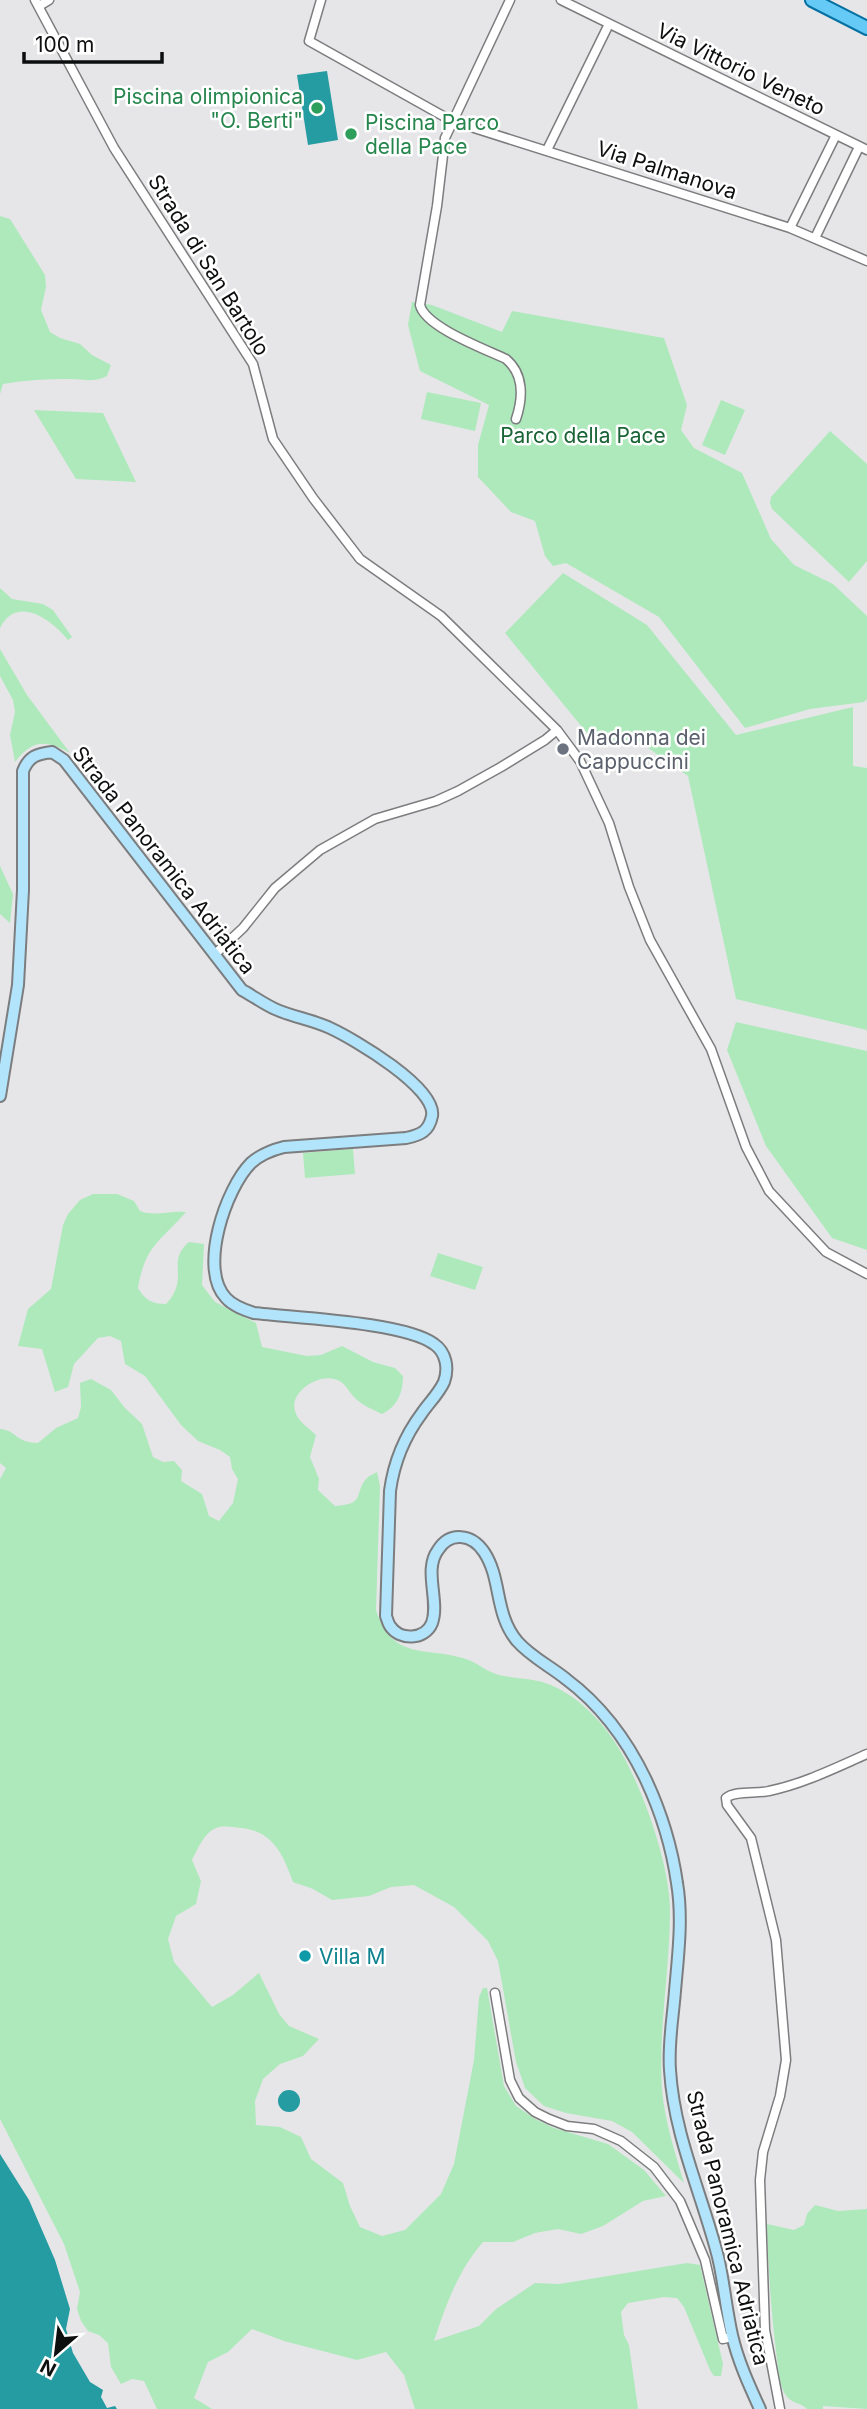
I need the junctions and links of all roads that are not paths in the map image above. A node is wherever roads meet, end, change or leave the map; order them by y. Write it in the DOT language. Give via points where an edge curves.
graph roads {
  1 [pos="49,0"];
  2 [pos="321,0"];
  3 [pos="510,0"];
  4 [pos="561,0"];
  5 [pos="812,0"];
  6 [pos="37,3"];
  7 [pos="609,24"];
  8 [pos="867,28"];
  9 [pos="452,121"];
  10 [pos="836,135"];
  11 [pos="863,148"];
  12 [pos="547,150"];
  13 [pos="790,228"];
  14 [pos="815,238"];
  15 [pos="867,261"];
  16 [pos="516,419"];
  17 [pos="557,730"];
  18 [pos="214,955"];
  19 [pos="0,1096"];
  20 [pos="867,1275"];
  21 [pos="867,1754"];
  22 [pos="495,1993"];
  23 [pos="732,2337"];
  24 [pos="760,2409"];
  25 [pos="780,2409"];
  1 -- 6 [label="street"];
  2 -- 9 [label="street, Via Palmanova" via="309,41"];
  3 -- 9 [label="street"];
  4 -- 7 [label="street, Via Vittorio Veneto"];
  5 -- 8 [label="main road"];
  6 -- 17 [label="street, Strada di San Bartolo" via="114,148 253,364 273,439 313,498 360,559 440,616"];
  7 -- 10 [label="street, Via Vittorio Veneto"];
  7 -- 12 [label="street"];
  9 -- 12 [label="street, Via Palmanova"];
  9 -- 16 [label="street" via="442,151 420,305 422,314 434,323 513,365 520,379"];
  10 -- 11 [label="street, Via Vittorio Veneto"];
  10 -- 13 [label="street"];
  11 -- 14 [label="street"];
  12 -- 13 [label="street, Via Palmanova"];
  13 -- 14 [label="street, Via Palmanova"];
  14 -- 15 [label="street, Via Palmanova"];
  17 -- 18 [label="street" via="458,791 383,816 320,850 275,888"];
  17 -- 20 [label="street, Strada di San Bartolo" via="580,761 609,823 650,940 711,1049 746,1147 769,1191 826,1252"];
  18 -- 19 [label="street, Strada Panoramica Adriatica" via="64,760 52,752 36,754 23,771 18,985"];
  18 -- 23 [label="street, Strada Panoramica Adriatica" via="242,990 274,1008 330,1028 377,1055 429,1097 433,1112 421,1135 285,1147 268,1151 252,1163 225,1204 214,1257 216,1276 224,1297 239,1308 386,1328 419,1336 444,1354 447,1370 443,1384 402,1443 393,1471 386,1616 391,1628 402,1636 425,1633 432,1622 436,1551 451,1538 467,1536 487,1557 501,1613 516,1640 606,1715 628,1743 647,1782 678,1884 670,2069 676,2118 718,2258"];
  21 -- 25 [label="street" via="787,1787 726,1798 751,1838 776,1940 786,2060 760,2180 765,2330"];
  22 -- 23 [label="street" via="510,2080 519,2098 549,2119 594,2129 621,2141 654,2167 680,2201 705,2260 723,2339"];
  23 -- 24 [label="street, Strada Panoramica Adriatica"];
}
